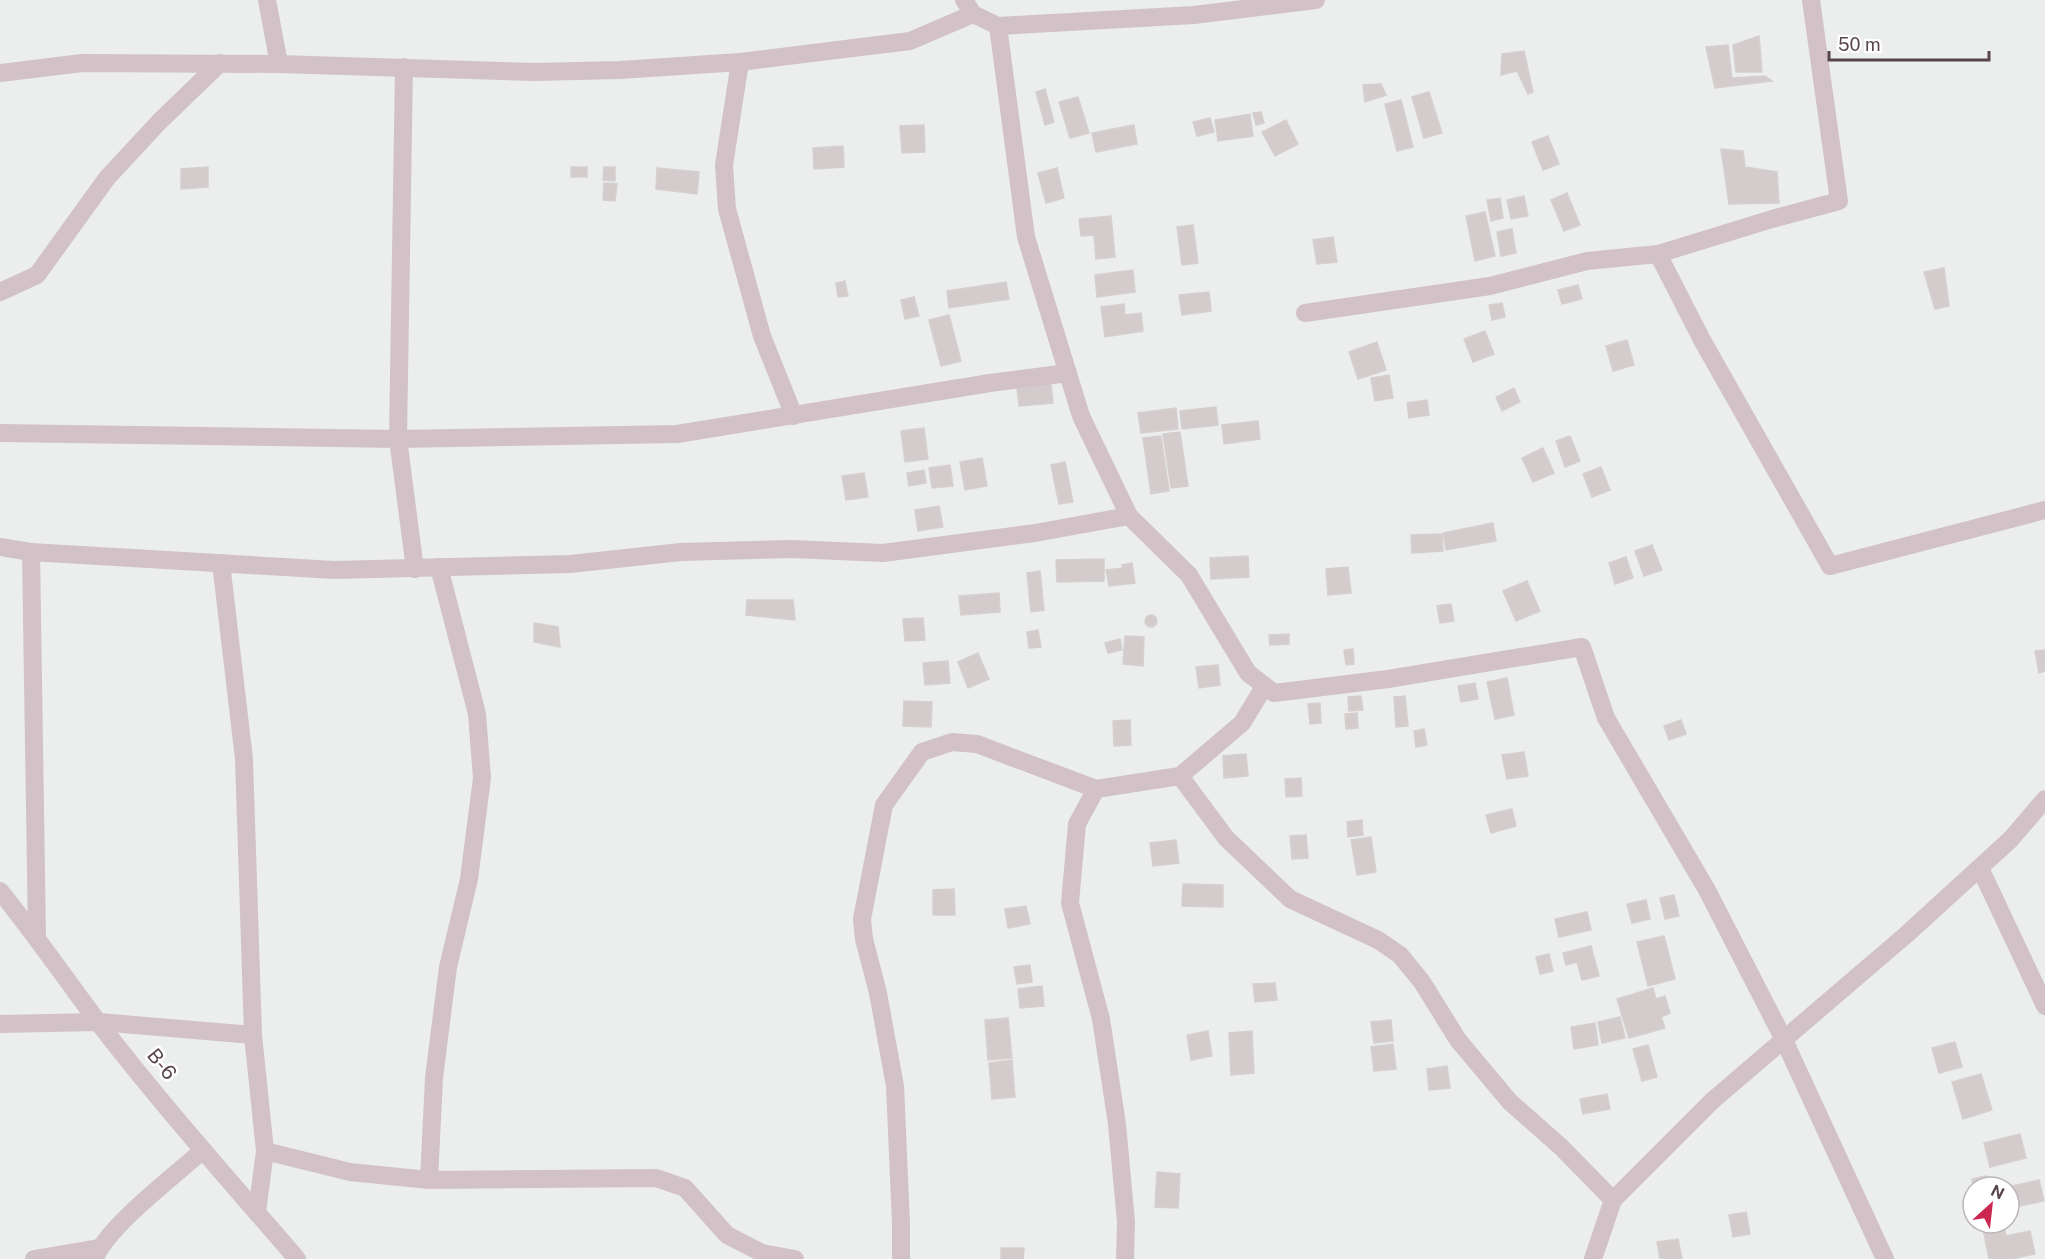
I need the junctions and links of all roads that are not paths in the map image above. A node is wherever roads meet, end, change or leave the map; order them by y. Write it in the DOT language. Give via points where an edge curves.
graph roads {
  1 [pos="267,0"];
  2 [pos="1316,0"];
  3 [pos="1811,0"];
  4 [pos="969,7"];
  5 [pos="998,26"];
  6 [pos="740,62"];
  7 [pos="220,63"];
  8 [pos="279,64"];
  9 [pos="404,67"];
  10 [pos="0,73"];
  11 [pos="1658,254"];
  12 [pos="0,292"];
  13 [pos="1305,313"];
  14 [pos="1068,373"];
  15 [pos="794,416"];
  16 [pos="0,433"];
  17 [pos="398,439"];
  18 [pos="2045,510"];
  19 [pos="1129,516"];
  20 [pos="0,547"];
  21 [pos="31,552"];
  22 [pos="221,563"];
  23 [pos="439,567"];
  24 [pos="415,569"];
  25 [pos="1264,687"];
  26 [pos="1180,776"];
  27 [pos="1096,789"];
  28 [pos="2045,799"];
  29 [pos="1980,868"];
  30 [pos="0,891"];
  31 [pos="37,937"];
  32 [pos="2045,1006"];
  33 [pos="99,1023"];
  34 [pos="0,1024"];
  35 [pos="253,1035"];
  36 [pos="1784,1040"];
  37 [pos="203,1150"];
  38 [pos="265,1151"];
  39 [pos="429,1180"];
  40 [pos="1613,1200"];
  41 [pos="257,1212"];
  42 [pos="97,1254"];
  43 [pos="34,1259"];
  44 [pos="297,1259"];
  45 [pos="795,1259"];
  46 [pos="901,1259"];
  47 [pos="1125,1259"];
  48 [pos="1593,1259"];
  49 [pos="1885,1259"];
  1 -- 8 [label="street"];
  2 -- 5 [label="street" via="1194,15"];
  3 -- 11 [label="street" via="1839,201"];
  4 -- 5 [label="street"];
  4 -- 6 [label="street" via="910,41"];
  5 -- 14 [label="street" via="1026,237"];
  6 -- 9 [label="street" via="534,72"];
  6 -- 15 [label="street" via="724,165 727,209 762,336"];
  7 -- 8 [label="street"];
  7 -- 10 [label="street" via="81,63"];
  7 -- 12 [label="street" via="107,178 37,275"];
  8 -- 9 [label="street"];
  9 -- 17 [label="street"];
  11 -- 13 [label="street" via="1587,261 1490,286"];
  11 -- 18 [label="street" via="1830,566"];
  14 -- 15 [label="street"];
  14 -- 19 [label="street" via="1081,416"];
  15 -- 17 [label="street" via="677,434"];
  16 -- 17 [label="street"];
  17 -- 24 [label="street"];
  19 -- 23 [label="street" via="883,553 792,549 570,564"];
  19 -- 25 [label="street" via="1189,575 1248,674"];
  20 -- 21 [label="street"];
  21 -- 22 [label="street"];
  21 -- 31 [label="street"];
  22 -- 24 [label="street" via="334,570"];
  22 -- 35 [label="street" via="244,759"];
  23 -- 24 [label="street"];
  23 -- 39 [label="street" via="477,714 482,778 469,879 448,967 434,1078"];
  25 -- 26 [label="street" via="1242,723"];
  25 -- 36 [label="street" via="1274,693 1285,692 1582,647 1606,718 1707,890"];
  26 -- 27 [label="street"];
  26 -- 40 [label="street" via="1226,838 1290,899 1378,940 1400,955 1458,1040 1510,1102"];
  27 -- 46 [label="street" via="977,744 952,742 922,752 884,805 862,919 895,1086"];
  27 -- 47 [label="street" via="1077,824 1070,903 1101,1019 1117,1124 1126,1221"];
  28 -- 29 [label="street"];
  29 -- 32 [label="street"];
  29 -- 36 [label="street"];
  30 -- 31 [label="street, B-6"];
  31 -- 33 [label="street, B-6"];
  33 -- 34 [label="street"];
  33 -- 35 [label="street"];
  33 -- 37 [label="street, B-6"];
  35 -- 38 [label="street"];
  36 -- 40 [label="street" via="1712,1101"];
  36 -- 49 [label="street"];
  37 -- 41 [label="street, B-6"];
  37 -- 42 [label="street" via="123,1221"];
  38 -- 39 [label="street" via="350,1172"];
  38 -- 41 [label="street"];
  39 -- 45 [label="street" via="656,1178 685,1188 727,1235 762,1253"];
  40 -- 48 [label="street"];
  41 -- 44 [label="street, B-6"];
  42 -- 43 [label="street"];
}
